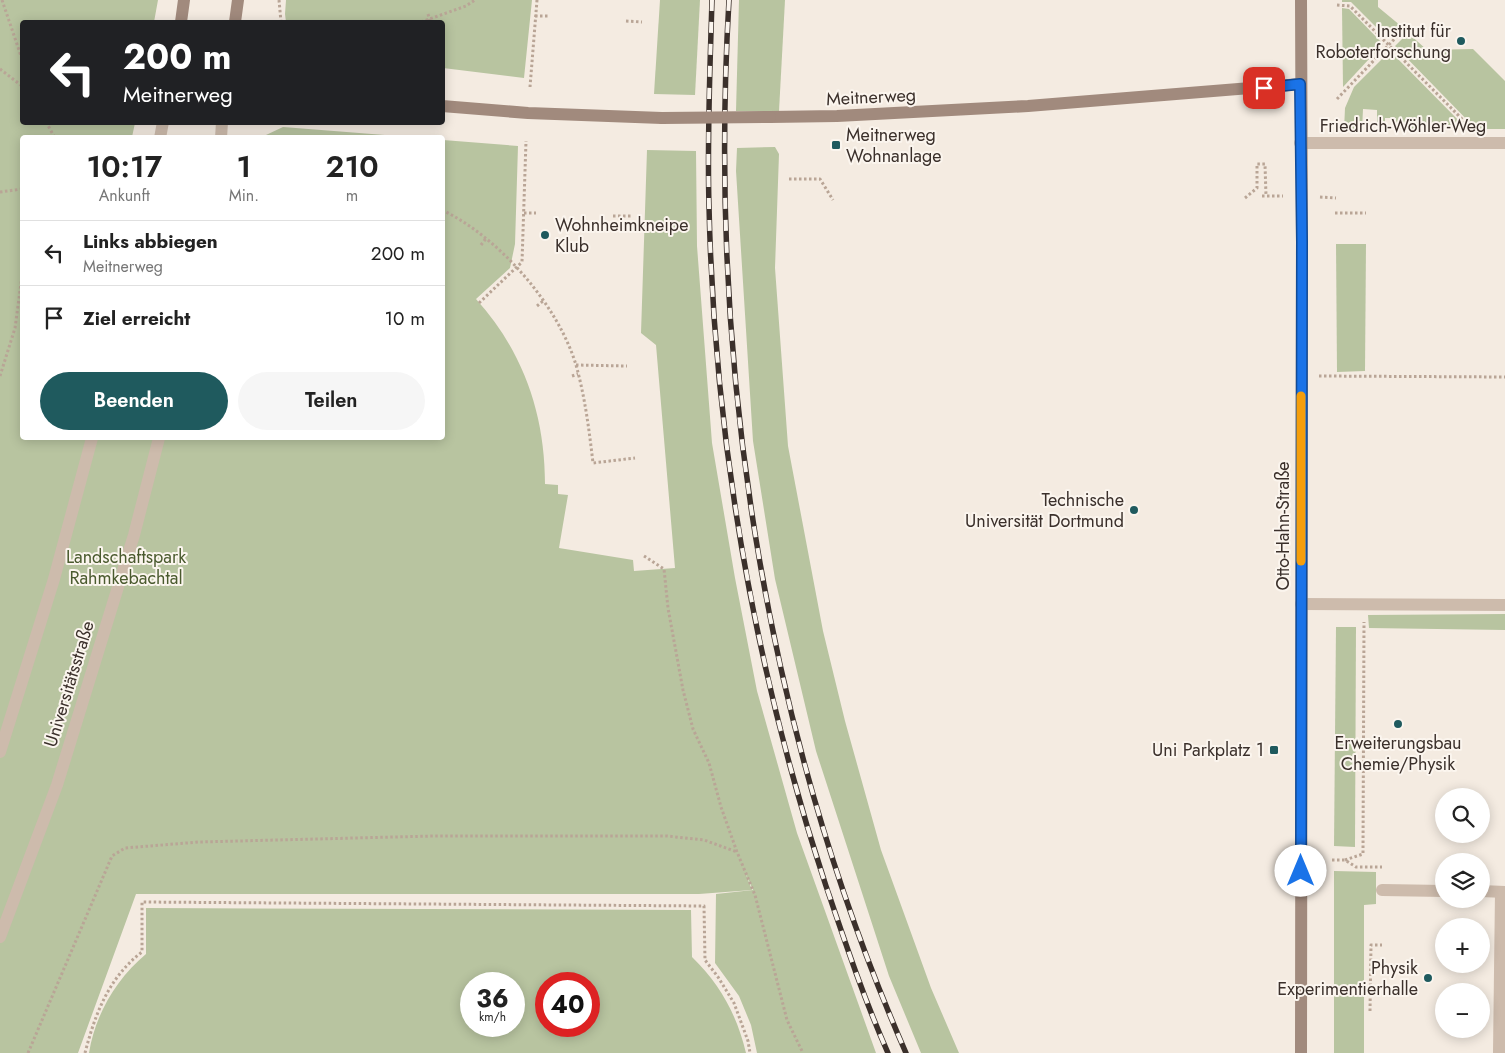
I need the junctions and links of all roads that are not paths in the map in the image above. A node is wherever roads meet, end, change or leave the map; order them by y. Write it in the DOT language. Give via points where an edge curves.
graph roads {
  1 [pos="184,0"];
  2 [pos="238,0"];
  3 [pos="1301,0"];
  4 [pos="181,20"];
  5 [pos="235,20"];
  6 [pos="1300,84"];
  7 [pos="445,106"];
  8 [pos="1300,143"];
  9 [pos="1505,143"];
  10 [pos="91,440"];
  11 [pos="158,440"];
  12 [pos="1301,604"];
  13 [pos="1505,605"];
  14 [pos="0,752"];
  15 [pos="1382,890"];
  16 [pos="1435,891"];
  17 [pos="1490,891"];
  18 [pos="1503,892"];
  19 [pos="0,938"];
  20 [pos="1301,1053"];
  21 [pos="1500,1053"];
  1 -- 4 [label="street"];
  2 -- 5 [label="street"];
  3 -- 6 [label="street, Otto-Hahn-Straße"];
  6 -- 7 [label="street, Meitnerweg, bridge" via="1028,106 837,116 662,118"];
  6 -- 8 [label="street, Otto-Hahn-Straße"];
  8 -- 9 [label="street, Friedrich-Wöhler-Weg"];
  8 -- 12 [label="street, Otto-Hahn-Straße"];
  10 -- 14 [label="street" via="54,579"];
  11 -- 19 [label="street, Universitätsstraße" via="134,535 57,785"];
  12 -- 13 [label="street"];
  12 -- 20 [label="street, Otto-Hahn-Straße"];
  15 -- 16 [label="street"];
  17 -- 18 [label="street"];
  18 -- 21 [label="street"];
}
